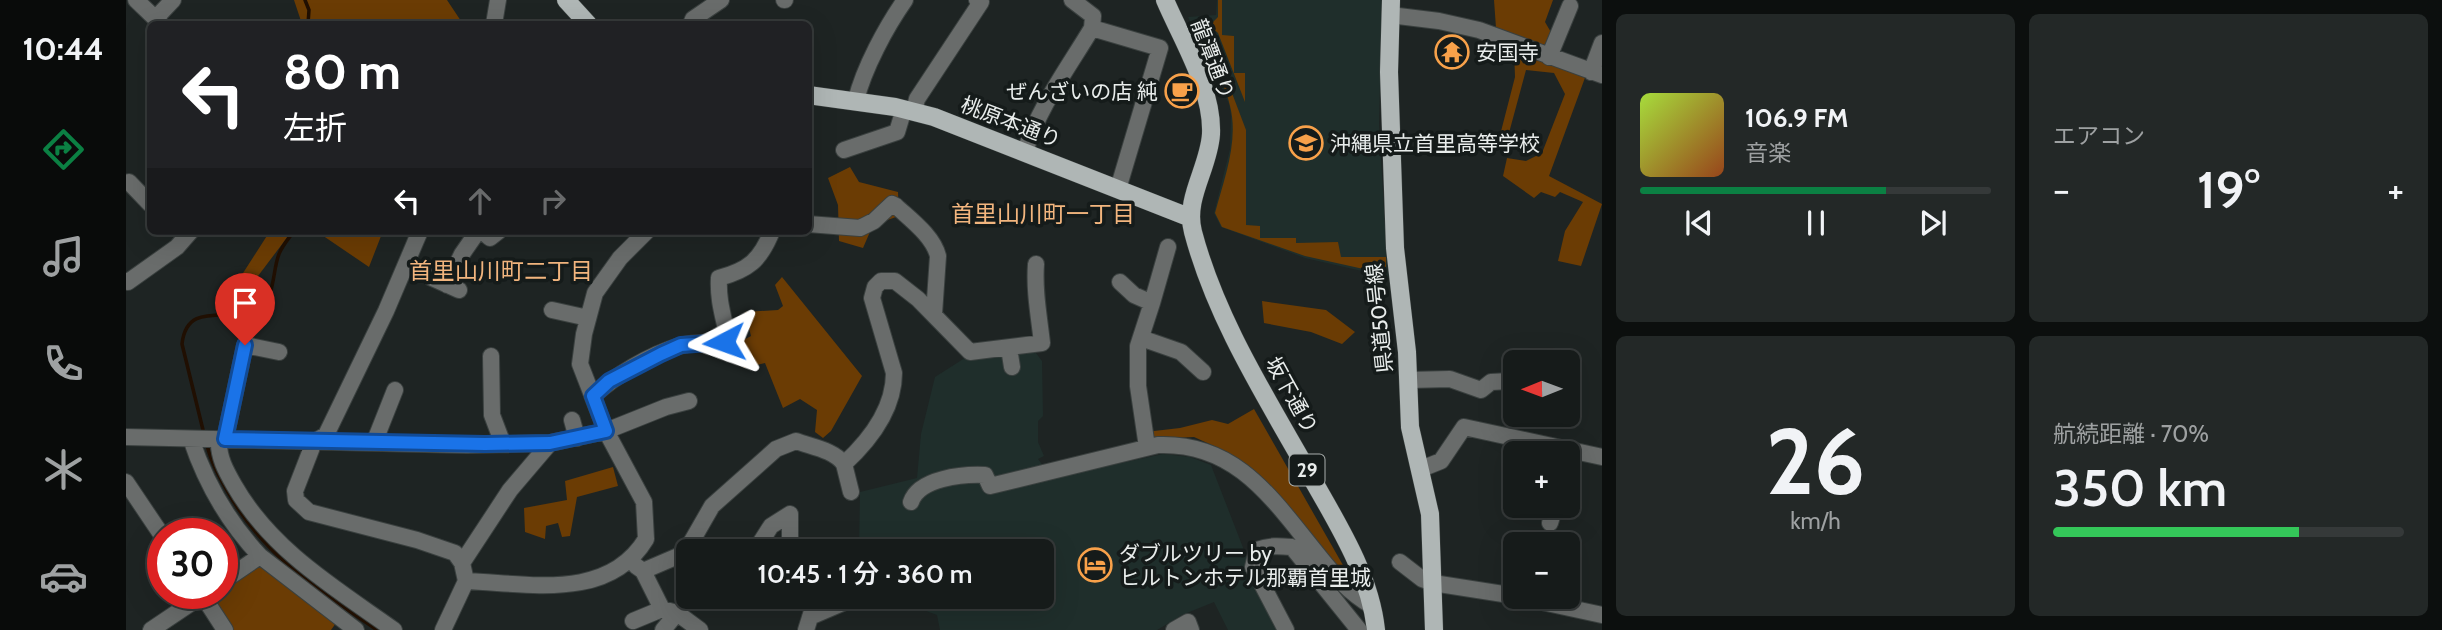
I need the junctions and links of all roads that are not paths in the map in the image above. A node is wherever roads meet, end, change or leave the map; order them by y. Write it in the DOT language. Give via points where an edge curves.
graph roads {
  1 [pos="136,0"];
  2 [pos="173,0"];
  3 [pos="498,0"];
  4 [pos="566,0"];
  5 [pos="721,0"];
  6 [pos="905,0"];
  7 [pos="977,0"];
  8 [pos="1072,0"];
  9 [pos="1165,0"];
  10 [pos="1570,6"];
  11 [pos="1391,8"];
  12 [pos="157,21"];
  13 [pos="159,21"];
  14 [pos="494,21"];
  15 [pos="586,21"];
  16 [pos="692,21"];
  17 [pos="1092,28"];
  18 [pos="1602,43"];
  19 [pos="1549,57"];
  20 [pos="1596,73"];
  21 [pos="812,95"];
  22 [pos="856,100"];
  23 [pos="909,110"];
  24 [pos="844,150"];
  25 [pos="1025,152"];
  26 [pos="130,182"];
  27 [pos="1118,189"];
  28 [pos="144,205"];
  29 [pos="1191,218"];
  30 [pos="812,223"];
  31 [pos="184,235"];
  32 [pos="418,235"];
  33 [pos="477,235"];
  34 [pos="643,235"];
  35 [pos="770,235"];
  36 [pos="1168,247"];
  37 [pos="1036,264"];
  38 [pos="430,277"];
  39 [pos="126,281"];
  40 [pos="1120,282"];
  41 [pos="1152,303"];
  42 [pos="552,310"];
  43 [pos="934,314"];
  44 [pos="588,318"];
  45 [pos="1141,338"];
  46 [pos="1009,348"];
  47 [pos="279,352"];
  48 [pos="491,356"];
  49 [pos="1012,367"];
  50 [pos="1203,372"];
  51 [pos="1408,380"];
  52 [pos="1503,381"];
  53 [pos="395,390"];
  54 [pos="593,396"];
  55 [pos="689,401"];
  56 [pos="572,420"];
  57 [pos="606,431"];
  58 [pos="126,437"];
  59 [pos="577,438"];
  60 [pos="210,439"];
  61 [pos="1516,441"];
  62 [pos="314,442"];
  63 [pos="374,443"];
  64 [pos="550,443"];
  65 [pos="503,444"];
  66 [pos="1147,447"];
  67 [pos="1580,456"];
  68 [pos="1602,457"];
  69 [pos="844,464"];
  70 [pos="1421,469"];
  71 [pos="126,482"];
  72 [pos="851,492"];
  73 [pos="911,502"];
  74 [pos="150,518"];
  75 [pos="1551,518"];
  76 [pos="1550,523"];
  77 [pos="763,539"];
  78 [pos="790,539"];
  79 [pos="260,556"];
  80 [pos="629,561"];
  81 [pos="1400,562"];
  82 [pos="462,563"];
  83 [pos="643,570"];
  84 [pos="238,571"];
  85 [pos="466,581"];
  86 [pos="1433,583"];
  87 [pos="1503,594"];
  88 [pos="1372,606"];
  89 [pos="181,609"];
  90 [pos="212,609"];
  91 [pos="834,609"];
  92 [pos="1576,609"];
  93 [pos="670,611"];
  94 [pos="1602,615"];
  95 [pos="633,621"];
  96 [pos="808,624"];
  97 [pos="338,625"];
  98 [pos="151,630"];
  99 [pos="225,630"];
  100 [pos="356,630"];
  101 [pos="394,630"];
  102 [pos="443,630"];
  103 [pos="663,630"];
  104 [pos="700,630"];
  105 [pos="1174,630"];
  106 [pos="1191,630"];
  107 [pos="1286,630"];
  108 [pos="1359,630"];
  109 [pos="1376,630"];
  110 [pos="1434,630"];
  1 -- 12 [label="street"];
  2 -- 13 [label="street"];
  3 -- 14 [label="street"];
  4 -- 15 [label="main road"];
  5 -- 16 [label="street"];
  6 -- 22 [label="street" via="870,62"];
  7 -- 23 [label="street" via="981,2"];
  8 -- 17 [label="street" via="1093,16"];
  9 -- 29 [label="main road, 龍潭通り / 29" via="1203,85 1210,113 1209,153"];
  10 -- 19 [label="street"];
  11 -- 19 [label="street" via="1479,30"];
  11 -- 51 [label="main road, 県道50号線" via="1392,197"];
  17 -- 25 [label="street" via="1051,96"];
  17 -- 27 [label="street" via="1160,48"];
  18 -- 20 [label="street"];
  19 -- 20 [label="street"];
  21 -- 22 [label="main road, 桃原本通り"];
  22 -- 23 [label="main road, 桃原本通り"];
  23 -- 24 [label="street" via="897,132"];
  23 -- 25 [label="main road, 桃原本通り"];
  25 -- 27 [label="main road, 桃原本通り"];
  26 -- 28 [label="street"];
  27 -- 29 [label="main road, 桃原本通り"];
  29 -- 88 [label="main road, 坂下通り / 29" via="1202,259 1233,333 1338,525"];
  30 -- 43 [label="street" via="860,228 892,204 896,206 936,249"];
  31 -- 39 [label="street"];
  32 -- 62 [label="street" via="326,435"];
  33 -- 38 [label="street" via="463,254 453,287"];
  34 -- 44 [label="street" via="603,282"];
  35 -- 54 [label="street" via="759,256 742,271 719,278 727,348 681,345 609,381"];
  36 -- 41 [label="street"];
  37 -- 46 [label="street" via="1034,290 1042,343"];
  40 -- 41 [label="street"];
  41 -- 45 [label="street"];
  42 -- 44 [label="street"];
  43 -- 46 [label="street" via="970,352"];
  43 -- 69 [label="street" via="895,281 881,281 875,287 872,298 894,384 878,423"];
  44 -- 54 [label="street" via="580,364"];
  45 -- 50 [label="street" via="1181,352"];
  45 -- 66 [label="street" via="1138,386"];
  46 -- 49 [label="street"];
  47 -- 60 [label="street" via="245,345"];
  48 -- 65 [label="street" via="492,415"];
  51 -- 52 [label="street" via="1450,379 1481,390 1491,382"];
  51 -- 70 [label="main road, 県道50号線" via="1410,427"];
  53 -- 63 [label="street"];
  54 -- 57 [label="street"];
  55 -- 57 [label="street"];
  56 -- 59 [label="street"];
  57 -- 59 [label="street"];
  57 -- 80 [label="street" via="644,502 646,539"];
  58 -- 60 [label="street"];
  59 -- 64 [label="street"];
  60 -- 62 [label="street"];
  60 -- 79 [label="street" via="202,471 232,523"];
  60 -- 101 [label="street" via="234,485 269,533 305,566"];
  61 -- 70 [label="street" via="1464,427 1441,461"];
  62 -- 63 [label="street"];
  62 -- 82 [label="street" via="295,491 302,507 446,549"];
  63 -- 65 [label="street"];
  64 -- 65 [label="street"];
  64 -- 82 [label="street" via="510,490"];
  66 -- 73 [label="street" via="990,485 985,475 955,475 919,489"];
  66 -- 88 [label="street" via="1172,444 1201,449 1240,468 1341,583"];
  67 -- 68 [label="street"];
  69 -- 72 [label="street"];
  69 -- 83 [label="street" via="839,457 796,441 776,449 712,506 685,553"];
  70 -- 86 [label="main road, 県道50号線" via="1430,514"];
  71 -- 74 [label="street"];
  75 -- 76 [label="street"];
  77 -- 78 [label="street" via="790,514"];
  79 -- 84 [label="street"];
  79 -- 97 [label="street"];
  80 -- 83 [label="street"];
  80 -- 85 [label="street" via="576,584"];
  81 -- 86 [label="street"];
  82 -- 85 [label="street"];
  83 -- 93 [label="street"];
  85 -- 102 [label="street"];
  86 -- 87 [label="street"];
  86 -- 110 [label="main road, 県道50号線"];
  88 -- 109 [label="main road, 坂下通り / 29"];
  89 -- 98 [label="street"];
  90 -- 99 [label="street"];
  91 -- 96 [label="street"];
  92 -- 94 [label="street"];
  93 -- 95 [label="street"];
  93 -- 103 [label="street"];
  93 -- 104 [label="street"];
  97 -- 100 [label="street"];
  105 -- 106 [label="street" via="1188,622"];
  107 -- 108 [label="street" via="1253,567 1257,550 1292,547"];
}
